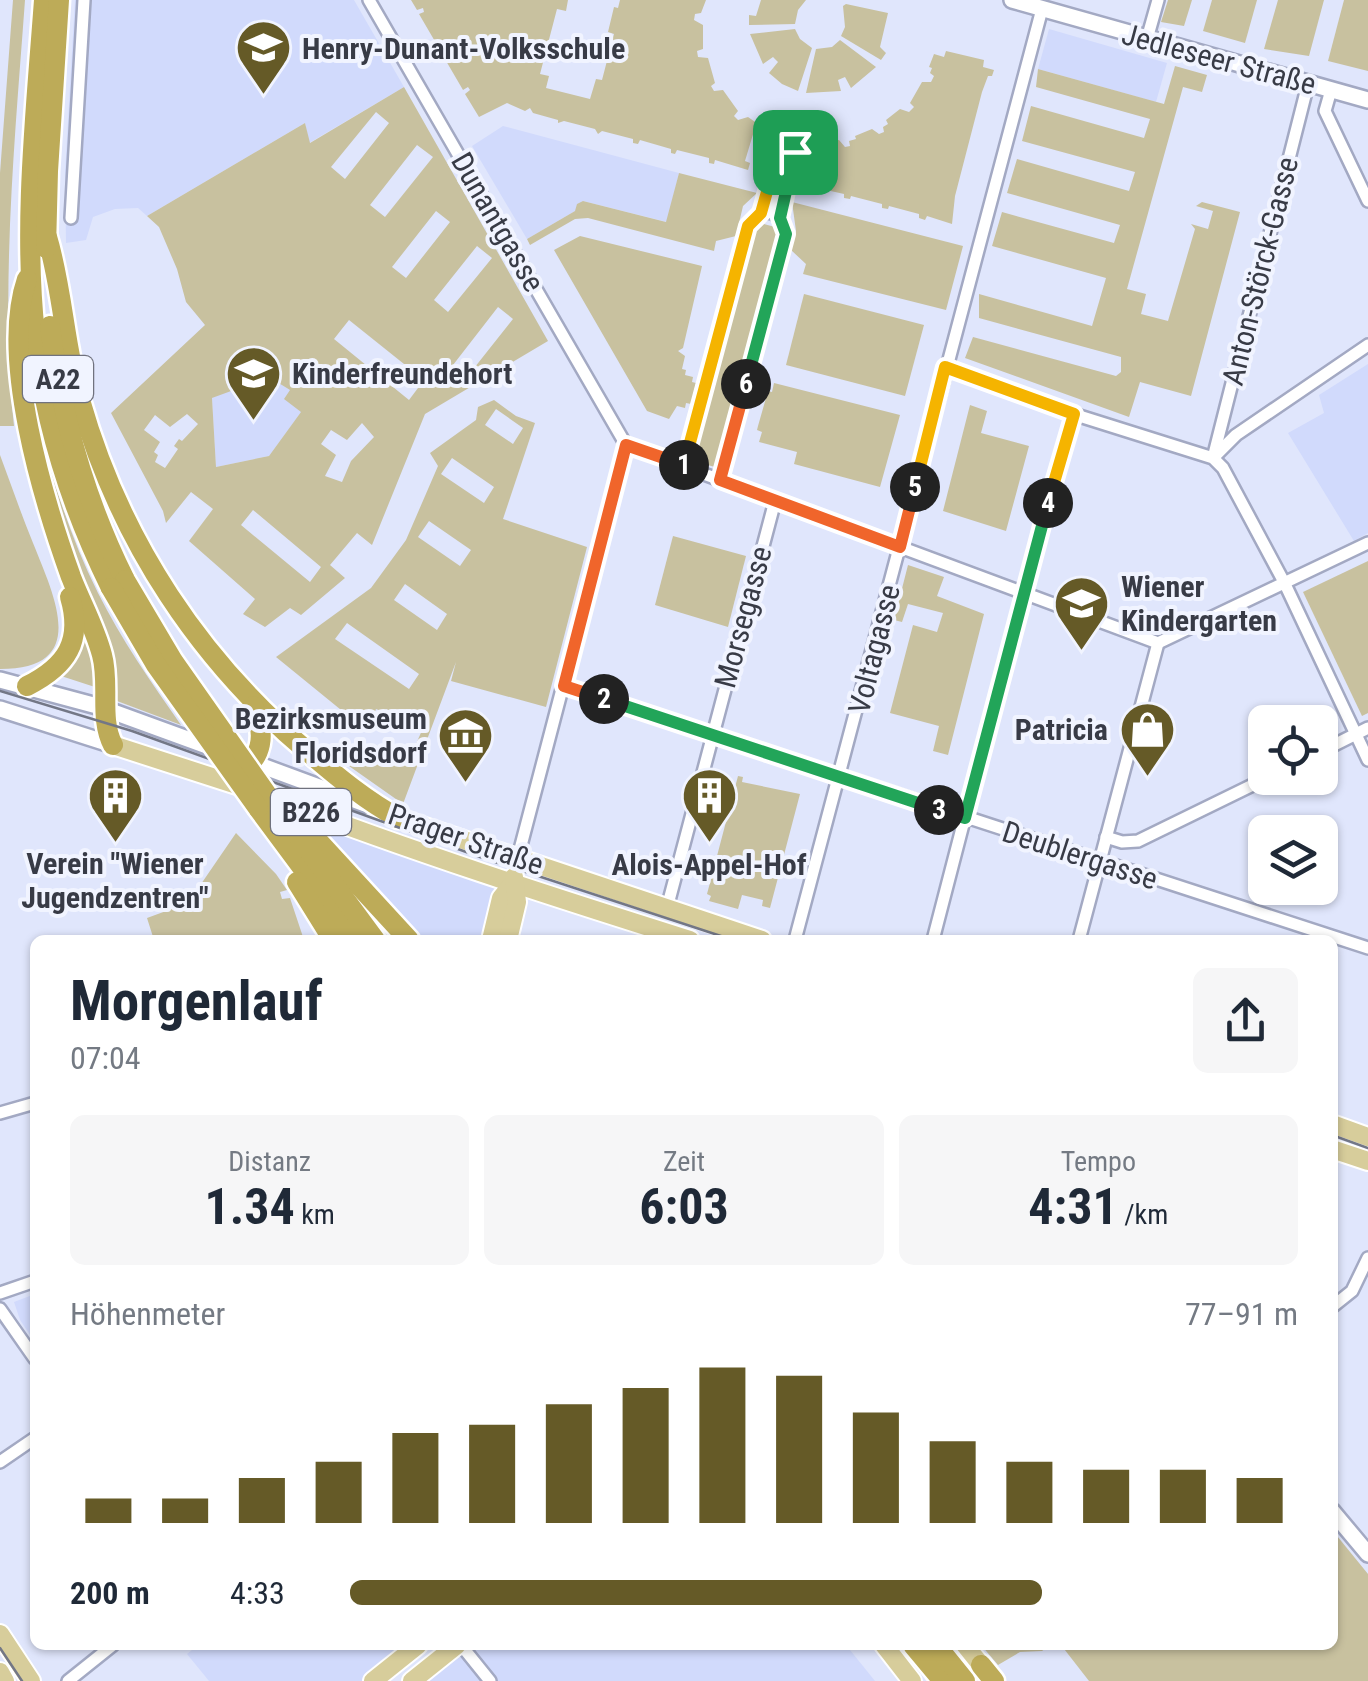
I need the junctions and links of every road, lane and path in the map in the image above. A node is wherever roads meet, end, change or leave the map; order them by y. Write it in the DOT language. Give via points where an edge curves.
graph roads {
  1 [pos="44,0"];
  2 [pos="59,0"];
  3 [pos="84,0"];
  4 [pos="370,0"];
  5 [pos="1012,0"];
  6 [pos="1158,0"];
  7 [pos="1042,8"];
  8 [pos="1146,39"];
  9 [pos="1308,84"];
  10 [pos="1331,90"];
  11 [pos="1368,100"];
  12 [pos="1368,202"];
  13 [pos="761,213"];
  14 [pos="72,218"];
  15 [pos="780,218"];
  16 [pos="46,237"];
  17 [pos="31,268"];
  18 [pos="1368,345"];
  19 [pos="945,367"];
  20 [pos="1074,414"];
  21 [pos="626,445"];
  22 [pos="1213,458"];
  23 [pos="684,466"];
  24 [pos="720,480"];
  25 [pos="775,500"];
  26 [pos="89,520"];
  27 [pos="1368,543"];
  28 [pos="900,547"];
  29 [pos="70,575"];
  30 [pos="1285,584"];
  31 [pos="1023,593"];
  32 [pos="1158,643"];
  33 [pos="0,680"];
  34 [pos="28,686"];
  35 [pos="564,686"];
  36 [pos="244,692"];
  37 [pos="0,709"];
  38 [pos="107,709"];
  39 [pos="1362,731"];
  40 [pos="711,734"];
  41 [pos="1338,743"];
  42 [pos="113,746"];
  43 [pos="1368,760"];
  44 [pos="254,762"];
  45 [pos="841,778"];
  46 [pos="226,780"];
  47 [pos="1248,787"];
  48 [pos="270,798"];
  49 [pos="398,818"];
  50 [pos="965,818"];
  51 [pos="1106,837"];
  52 [pos="283,843"];
  53 [pos="518,858"];
  54 [pos="1100,860"];
  55 [pos="513,883"];
  56 [pos="667,908"];
  57 [pos="330,935"];
  58 [pos="352,935"];
  59 [pos="371,935"];
  60 [pos="404,935"];
  61 [pos="492,935"];
  62 [pos="509,935"];
  63 [pos="674,935"];
  64 [pos="747,935"];
  65 [pos="796,935"];
  66 [pos="934,935"];
  67 [pos="1080,935"];
  68 [pos="1328,935"];
  69 [pos="1338,938"];
  70 [pos="1368,948"];
  71 [pos="30,1104"];
  72 [pos="0,1113"];
  73 [pos="1338,1126"];
  74 [pos="1368,1136"];
  75 [pos="1338,1151"];
  76 [pos="1368,1161"];
  77 [pos="1368,1258"];
  78 [pos="30,1283"];
  79 [pos="0,1292"];
  80 [pos="1338,1302"];
  81 [pos="0,1310"];
  82 [pos="30,1353"];
  83 [pos="30,1441"];
  84 [pos="0,1462"];
  85 [pos="1338,1518"];
  86 [pos="1368,1554"];
  87 [pos="0,1634"];
  88 [pos="107,1650"];
  89 [pos="412,1650"];
  90 [pos="452,1650"];
  91 [pos="463,1650"];
  92 [pos="888,1650"];
  93 [pos="918,1650"];
  94 [pos="943,1650"];
  95 [pos="967,1650"];
  96 [pos="0,1672"];
  97 [pos="978,1677"];
  98 [pos="6,1681"];
  99 [pos="31,1681"];
  100 [pos="68,1681"];
  101 [pos="374,1681"];
  102 [pos="412,1681"];
  103 [pos="490,1681"];
  104 [pos="912,1681"];
  105 [pos="942,1681"];
  1 -- 17 [label="highway, A22"];
  2 -- 16 [label="highway, A22"];
  3 -- 14 [label="street"];
  4 -- 21 [label="street, Dunantgasse"];
  5 -- 7 [label="main road, Jedleseer Straße"];
  6 -- 8 [label="street"];
  7 -- 8 [label="main road, Jedleseer Straße"];
  7 -- 19 [label="street, Voltagasse"];
  8 -- 9 [label="main road, Jedleseer Straße"];
  9 -- 10 [label="main road, Jedleseer Straße"];
  9 -- 22 [label="street, Anton-Störck-Gasse"];
  10 -- 11 [label="main road, Jedleseer Straße"];
  10 -- 12 [label="street" via="1325,110"];
  13 -- 15 [label="street"];
  13 -- 15 [label="street" via="779,149 789,145 795,152"];
  13 -- 23 [label="street" via="748,226"];
  15 -- 24 [label="street" via="786,234"];
  16 -- 26 [label="highway, A22" via="59,389"];
  16 -- 36 [label="highway" via="70,362 104,475 153,574"];
  17 -- 26 [label="highway, A22" via="44,393 59,456"];
  17 -- 29 [label="highway" via="18,304 20,370 34,451"];
  18 -- 22 [label="street"];
  19 -- 20 [label="street"];
  19 -- 28 [label="street, Voltagasse"];
  20 -- 22 [label="street"];
  20 -- 31 [label="street"];
  21 -- 23 [label="street"];
  21 -- 35 [label="street"];
  22 -- 30 [label="street"];
  23 -- 24 [label="street"];
  24 -- 25 [label="street"];
  25 -- 28 [label="street"];
  25 -- 40 [label="street, Morsegasse"];
  26 -- 48 [label="highway, A22, bridge" via="154,633"];
  26 -- 52 [label="highway, A22, bridge" via="111,588 156,664"];
  27 -- 30 [label="street"];
  28 -- 31 [label="street"];
  28 -- 45 [label="street, Voltagasse"];
  29 -- 34 [label="highway" via="72,642 59,666"];
  29 -- 38 [label="highway" via="103,658"];
  30 -- 32 [label="street"];
  30 -- 39 [label="street"];
  31 -- 32 [label="street"];
  31 -- 50 [label="street"];
  32 -- 51 [label="street"];
  33 -- 34 [label="main road, Prager Straße / B226"];
  34 -- 38 [label="main road, Prager Straße / B226"];
  35 -- 40 [label="street, Deublergasse"];
  35 -- 53 [label="street"];
  36 -- 44 [label="highway" via="262,734"];
  36 -- 49 [label="highway" via="332,772"];
  37 -- 42 [label="main road, Prager Straße / B226"];
  38 -- 42 [label="highway"];
  38 -- 44 [label="main road, Prager Straße / B226"];
  39 -- 41 [label="street"];
  39 -- 43 [label="street"];
  40 -- 45 [label="street, Deublergasse"];
  40 -- 56 [label="street, Morsegasse"];
  42 -- 46 [label="main road, Prager Straße / B226"];
  44 -- 46 [label="highway"];
  44 -- 49 [label="main road, Prager Straße / B226"];
  45 -- 50 [label="street, Deublergasse"];
  45 -- 65 [label="street, Voltagasse"];
  46 -- 55 [label="main road, Prager Straße / B226"];
  47 -- 51 [label="street" via="1138,840"];
  48 -- 59 [label="highway, A22"];
  48 -- 60 [label="highway"];
  49 -- 53 [label="main road, Prager Straße / B226"];
  50 -- 54 [label="street, Deublergasse"];
  50 -- 66 [label="street"];
  51 -- 54 [label="street"];
  52 -- 57 [label="highway" via="291,872"];
  52 -- 58 [label="highway, A22"];
  53 -- 55 [label="main road"];
  53 -- 56 [label="main road, Prager Straße"];
  54 -- 67 [label="street"];
  54 -- 68 [label="street, Deublergasse"];
  55 -- 61 [label="main road" via="501,898"];
  55 -- 62 [label="main road"];
  55 -- 63 [label="main road, Prager Straße"];
  56 -- 64 [label="main road, Prager Straße"];
  69 -- 70 [label="street, Deublergasse"];
  71 -- 72 [label="street"];
  73 -- 74 [label="main road"];
  75 -- 76 [label="main road"];
  77 -- 80 [label="street" via="1352,1291"];
  78 -- 79 [label="street"];
  81 -- 82 [label="street"];
  83 -- 84 [label="street"];
  85 -- 86 [label="main road"];
  87 -- 99 [label="main road"];
  88 -- 100 [label="street"];
  89 -- 101 [label="main road"];
  90 -- 102 [label="main road"];
  91 -- 103 [label="street"];
  92 -- 104 [label="main road"];
  93 -- 105 [label="highway"];
  94 -- 97 [label="highway"];
  95 -- 97 [label="main road"];
  96 -- 98 [label="main road"];
}
